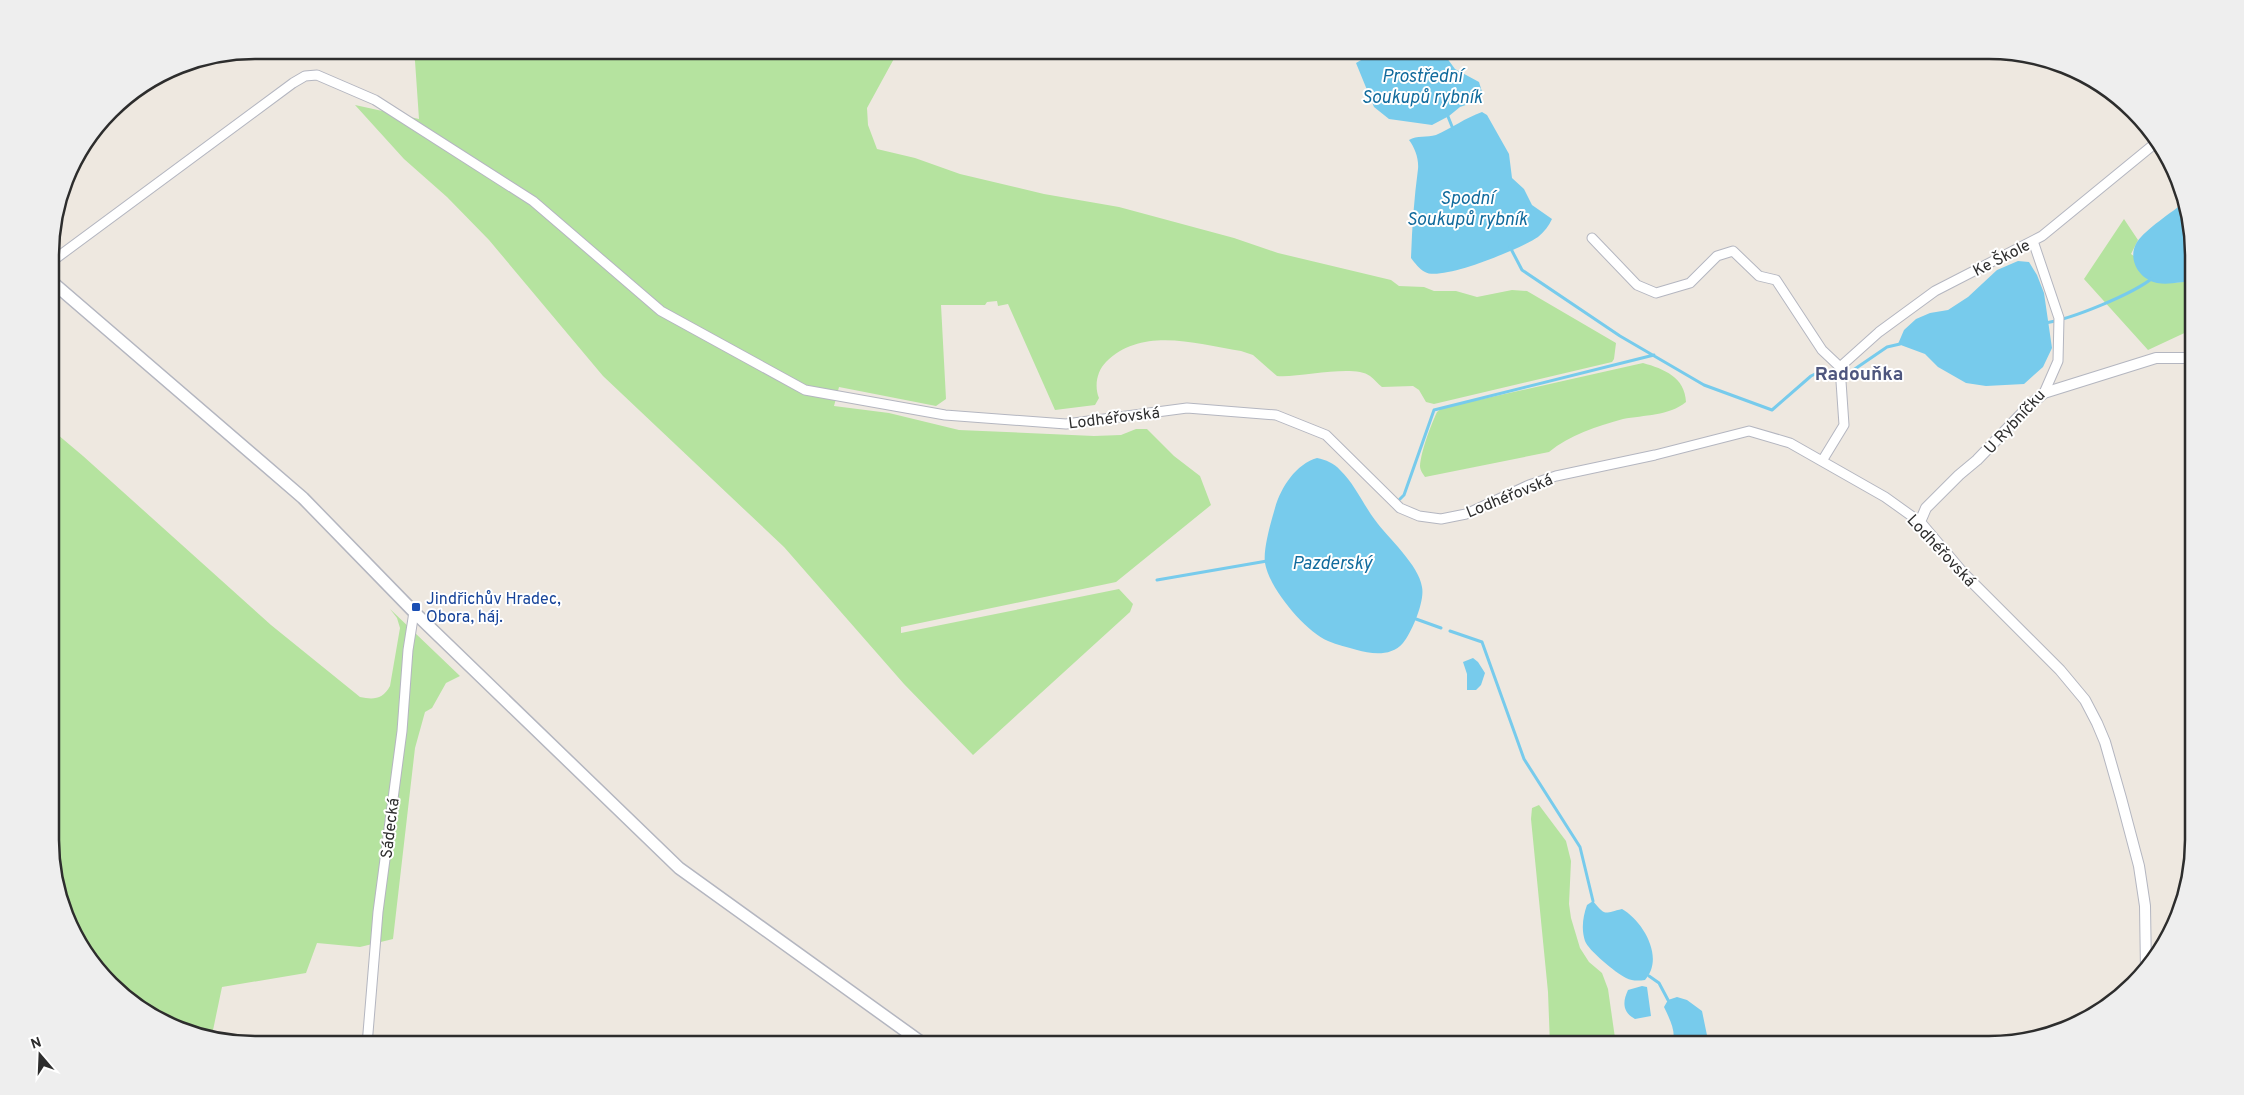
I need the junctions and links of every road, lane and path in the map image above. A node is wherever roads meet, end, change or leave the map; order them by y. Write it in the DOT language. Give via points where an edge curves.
graph roads {
  1 [pos="2152,146"];
  2 [pos="1592,238"];
  3 [pos="2033,241"];
  4 [pos="59,255"];
  5 [pos="59,288"];
  6 [pos="2185,358"];
  7 [pos="1840,367"];
  8 [pos="2044,393"];
  9 [pos="1822,461"];
  10 [pos="1920,522"];
  11 [pos="414,612"];
  12 [pos="2146,959"];
  13 [pos="368,1036"];
  14 [pos="912,1036"];
  1 -- 3 [label="street, Ke Škole"];
  2 -- 7 [label="street" via="1637,286 1656,293 1690,283 1717,256 1733,251 1759,276 1776,280 1822,350"];
  3 -- 7 [label="street, Ke Škole" via="1935,291 1879,332"];
  3 -- 8 [label="street, U Rybníčku" via="2059,318 2058,361"];
  4 -- 9 [label="street, Lodhéřovská" via="293,83 306,76 317,75 375,100 533,201 661,311 805,390 945,415 1066,424 1187,408 1276,415 1326,435 1400,508 1419,516 1441,519 1466,514 1529,484 1556,476 1749,431 1790,443"];
  5 -- 11 [label="main road" via="303,498"];
  6 -- 8 [label="street" via="2156,358"];
  7 -- 9 [label="street" via="1844,425"];
  8 -- 10 [label="street, U Rybníčku" via="1926,508"];
  9 -- 10 [label="street, Lodhéřovská" via="1885,497"];
  10 -- 12 [label="street, Lodhéřovská" via="1963,573 2060,670 2085,700 2105,742 2139,866 2145,906"];
  11 -- 13 [label="street, Sádecká" via="378,912"];
  11 -- 14 [label="main road" via="678,868"];
}
